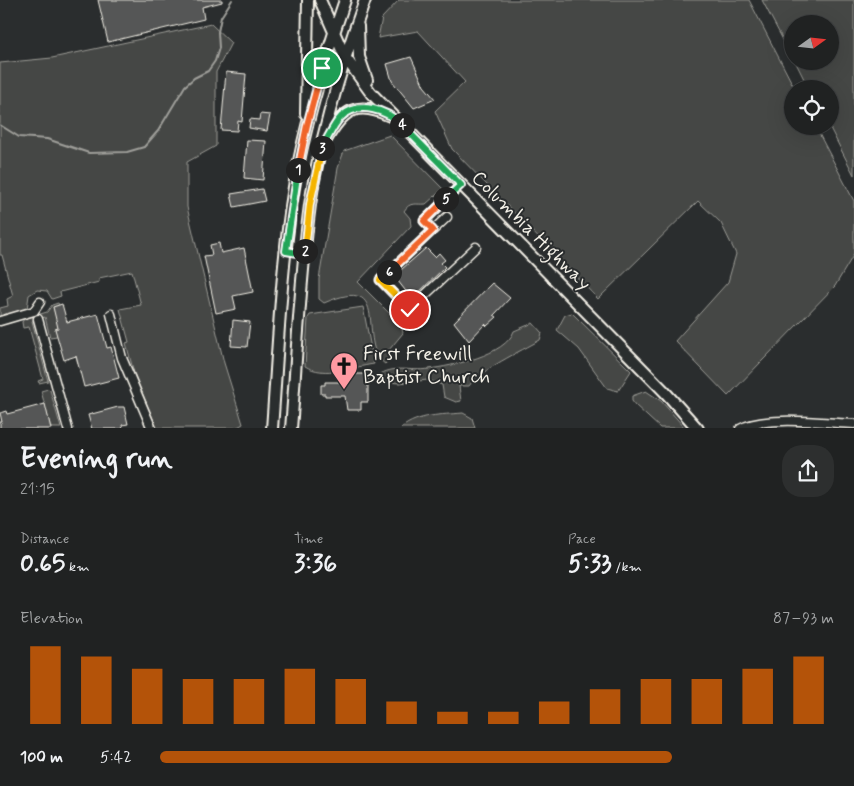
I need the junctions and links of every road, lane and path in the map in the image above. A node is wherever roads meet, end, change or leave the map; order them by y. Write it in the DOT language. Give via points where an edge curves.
graph roads {
  1 [pos="308,0"];
  2 [pos="320,0"];
  3 [pos="345,0"];
  4 [pos="365,0"];
  5 [pos="358,20"];
  6 [pos="334,33"];
  7 [pos="346,57"];
  8 [pos="371,93"];
  9 [pos="394,117"];
  10 [pos="307,125"];
  11 [pos="320,152"];
  12 [pos="461,185"];
  13 [pos="447,217"];
  14 [pos="433,230"];
  15 [pos="476,248"];
  16 [pos="286,251"];
  17 [pos="304,254"];
  18 [pos="40,302"];
  19 [pos="111,314"];
  20 [pos="38,319"];
  21 [pos="0,321"];
  22 [pos="854,424"];
  23 [pos="68,428"];
  24 [pos="152,428"];
  25 [pos="272,428"];
  26 [pos="291,428"];
  27 [pos="698,428"];
  28 [pos="740,428"];
  1 -- 10 [label="main road"];
  2 -- 6 [label="main road, Columbia Highway"];
  3 -- 6 [label="main road"];
  4 -- 5 [label="main road"];
  5 -- 7 [label="main road"];
  5 -- 8 [label="main road" via="359,57"];
  6 -- 7 [label="main road, Columbia Highway"];
  6 -- 10 [label="main road"];
  7 -- 8 [label="main road, Columbia Highway"];
  7 -- 11 [label="main road"];
  8 -- 9 [label="main road, Columbia Highway"];
  9 -- 11 [label="main road" via="370,108 351,110 336,123"];
  9 -- 12 [label="main road, Columbia Highway"];
  10 -- 16 [label="main road" via="294,187"];
  11 -- 17 [label="main road"];
  12 -- 14 [label="street" via="424,221"];
  12 -- 27 [label="main road, Columbia Highway"];
  13 -- 14 [label="street"];
  14 -- 15 [label="street" via="380,280 410,310"];
  16 -- 17 [label="main road"];
  16 -- 25 [label="main road"];
  17 -- 26 [label="main road"];
  18 -- 21 [label="street" via="34,312"];
  19 -- 24 [label="street" via="122,358"];
  20 -- 23 [label="street"];
  22 -- 28 [label="street" via="782,421"];
}
